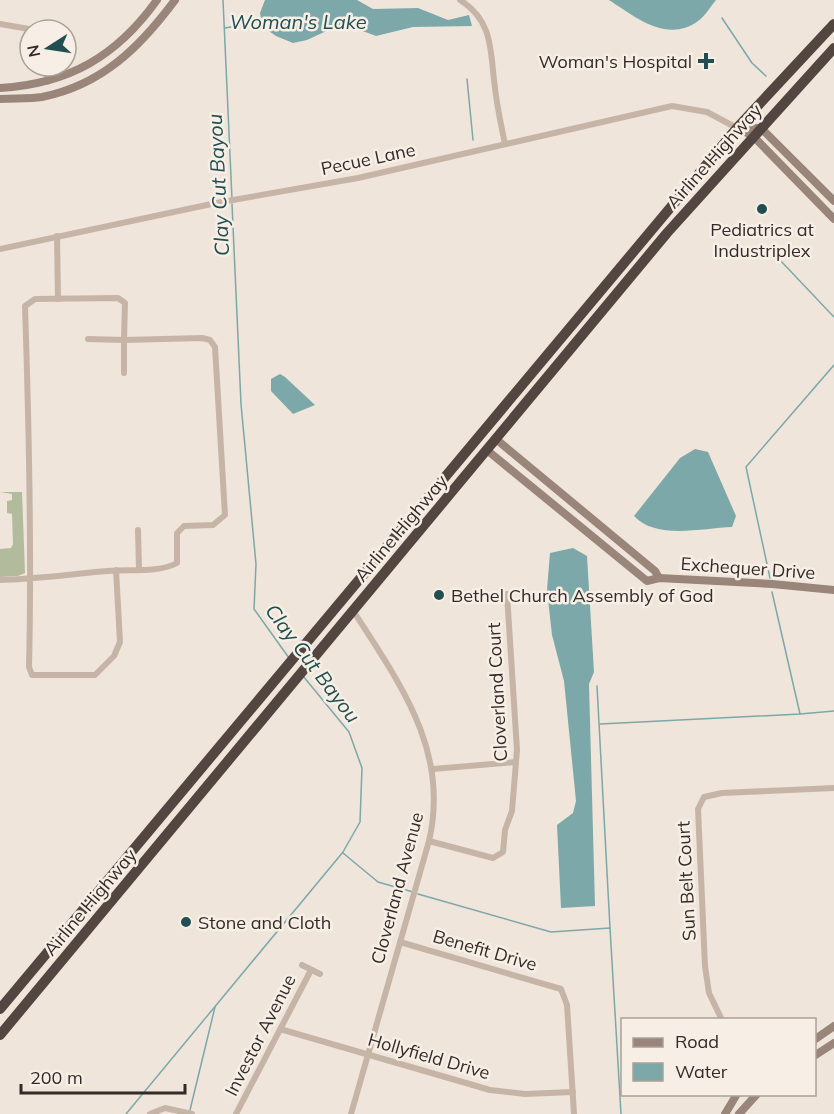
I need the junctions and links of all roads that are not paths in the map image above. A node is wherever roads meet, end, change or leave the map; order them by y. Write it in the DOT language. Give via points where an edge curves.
graph roads {
  1 [pos="157,0"];
  2 [pos="164,0"];
  3 [pos="175,0"];
  4 [pos="460,0"];
  5 [pos="0,24"];
  6 [pos="157,24"];
  7 [pos="834,24"];
  8 [pos="18,27"];
  9 [pos="118,44"];
  10 [pos="834,48"];
  11 [pos="109,70"];
  12 [pos="46,78"];
  13 [pos="46,82"];
  14 [pos="0,88"];
  15 [pos="0,99"];
  16 [pos="737,128"];
  17 [pos="757,132"];
  18 [pos="505,144"];
  19 [pos="834,201"];
  20 [pos="834,219"];
  21 [pos="57,236"];
  22 [pos="0,249"];
  23 [pos="58,299"];
  24 [pos="88,339"];
  25 [pos="124,340"];
  26 [pos="530,372"];
  27 [pos="124,373"];
  28 [pos="542,383"];
  29 [pos="484,428"];
  30 [pos="475,438"];
  31 [pos="497,440"];
  32 [pos="488,451"];
  33 [pos="526,464"];
  34 [pos="516,475"];
  35 [pos="549,484"];
  36 [pos="540,494"];
  37 [pos="587,516"];
  38 [pos="578,526"];
  39 [pos="138,530"];
  40 [pos="640,559"];
  41 [pos="140,569"];
  42 [pos="116,570"];
  43 [pos="632,570"];
  44 [pos="659,578"];
  45 [pos="31,579"];
  46 [pos="0,580"];
  47 [pos="834,590"];
  48 [pos="507,594"];
  49 [pos="340,600"];
  50 [pos="354,612"];
  51 [pos="516,762"];
  52 [pos="204,764"];
  53 [pos="433,769"];
  54 [pos="217,775"];
  55 [pos="834,788"];
  56 [pos="429,841"];
  57 [pos="128,855"];
  58 [pos="141,867"];
  59 [pos="400,942"];
  60 [pos="40,962"];
  61 [pos="302,965"];
  62 [pos="311,969"];
  63 [pos="52,974"];
  64 [pos="320,974"];
  65 [pos="0,1010"];
  66 [pos="721,1018"];
  67 [pos="834,1026"];
  68 [pos="280,1029"];
  69 [pos="0,1035"];
  70 [pos="816,1039"];
  71 [pos="834,1043"];
  72 [pos="368,1055"];
  73 [pos="816,1055"];
  74 [pos="573,1092"];
  75 [pos="736,1096"];
  76 [pos="756,1096"];
  77 [pos="150,1114"];
  78 [pos="190,1114"];
  79 [pos="236,1114"];
  80 [pos="351,1114"];
  81 [pos="574,1114"];
  82 [pos="725,1114"];
  83 [pos="739,1114"];
  1 -- 9 [label="street"];
  2 -- 6 [label="street" via="166,4"];
  3 -- 6 [label="street"];
  4 -- 18 [label="street" via="480,16 490,38"];
  5 -- 8 [label="street"];
  6 -- 11 [label="street"];
  7 -- 16 [label="highway, Airline Highway"];
  9 -- 11 [label="street" via="118,50 106,58"];
  9 -- 13 [label="street" via="86,68"];
  10 -- 17 [label="highway, Airline Highway"];
  11 -- 15 [label="street" via="74,88 40,97"];
  12 -- 13 [label="street"];
  13 -- 14 [label="street"];
  16 -- 17 [label="street"];
  16 -- 18 [label="street, Pecue Lane" via="707,112 672,106"];
  16 -- 26 [label="highway, Airline Highway"];
  17 -- 19 [label="street"];
  17 -- 20 [label="street"];
  17 -- 28 [label="highway, Airline Highway"];
  18 -- 21 [label="street, Pecue Lane" via="358,178"];
  21 -- 22 [label="street, Pecue Lane"];
  21 -- 23 [label="street"];
  23 -- 25 [label="street" via="118,298 125,303"];
  23 -- 45 [label="street" via="35,299 25,306"];
  24 -- 25 [label="street"];
  25 -- 27 [label="street"];
  25 -- 41 [label="street" via="210,340 215,347 221,430 224,518 213,525 184,526 177,533 177,563"];
  26 -- 28 [label="highway"];
  26 -- 29 [label="highway, Airline Highway"];
  28 -- 31 [label="highway, Airline Highway"];
  29 -- 30 [label="highway, Airline Highway"];
  29 -- 31 [label="highway"];
  30 -- 32 [label="highway"];
  30 -- 49 [label="highway, Airline Highway"];
  31 -- 32 [label="highway, Airline Highway"];
  31 -- 33 [label="street"];
  32 -- 34 [label="street"];
  32 -- 50 [label="highway, Airline Highway"];
  33 -- 34 [label="street"];
  33 -- 35 [label="street"];
  34 -- 36 [label="street"];
  35 -- 36 [label="street"];
  35 -- 37 [label="street"];
  36 -- 38 [label="street"];
  37 -- 38 [label="street"];
  37 -- 40 [label="street"];
  38 -- 43 [label="street"];
  39 -- 41 [label="street"];
  40 -- 43 [label="street"];
  40 -- 44 [label="street"];
  41 -- 42 [label="street"];
  42 -- 45 [label="street"];
  42 -- 45 [label="street" via="120,642 114,656 95,675 87,676 32,675 28,667"];
  43 -- 44 [label="street, Exchequer Drive" via="647,581"];
  44 -- 47 [label="street, Exchequer Drive"];
  45 -- 46 [label="street"];
  48 -- 51 [label="street, Cloverland Court"];
  49 -- 50 [label="highway"];
  49 -- 52 [label="highway, Airline Highway"];
  50 -- 53 [label="street, Cloverland Avenue" via="419,723"];
  50 -- 54 [label="highway, Airline Highway"];
  51 -- 53 [label="street"];
  51 -- 56 [label="street, Cloverland Court" via="512,811 503,852 493,858"];
  52 -- 54 [label="highway"];
  52 -- 57 [label="highway, Airline Highway"];
  53 -- 56 [label="street, Cloverland Avenue" via="435,800"];
  54 -- 58 [label="highway, Airline Highway"];
  55 -- 66 [label="street, Sun Belt Court" via="722,793 704,797 698,809 705,966 709,993"];
  56 -- 59 [label="street, Cloverland Avenue"];
  57 -- 58 [label="highway"];
  57 -- 60 [label="highway, Airline Highway"];
  58 -- 63 [label="highway, Airline Highway"];
  59 -- 72 [label="street, Cloverland Avenue"];
  59 -- 74 [label="street, Benefit Drive" via="561,989 567,1005"];
  60 -- 63 [label="highway"];
  60 -- 65 [label="highway, Airline Highway"];
  61 -- 62 [label="street"];
  62 -- 64 [label="street"];
  62 -- 68 [label="street, Investor Avenue"];
  63 -- 69 [label="highway, Airline Highway"];
  67 -- 70 [label="street"];
  68 -- 72 [label="street, Hollyfield Drive"];
  68 -- 79 [label="street, Investor Avenue"];
  71 -- 73 [label="street"];
  72 -- 74 [label="street, Hollyfield Drive" via="499,1091"];
  72 -- 80 [label="street, Cloverland Avenue"];
  74 -- 81 [label="street"];
  75 -- 82 [label="street"];
  76 -- 83 [label="street"];
  77 -- 78 [label="street" via="165,1108"];
}
